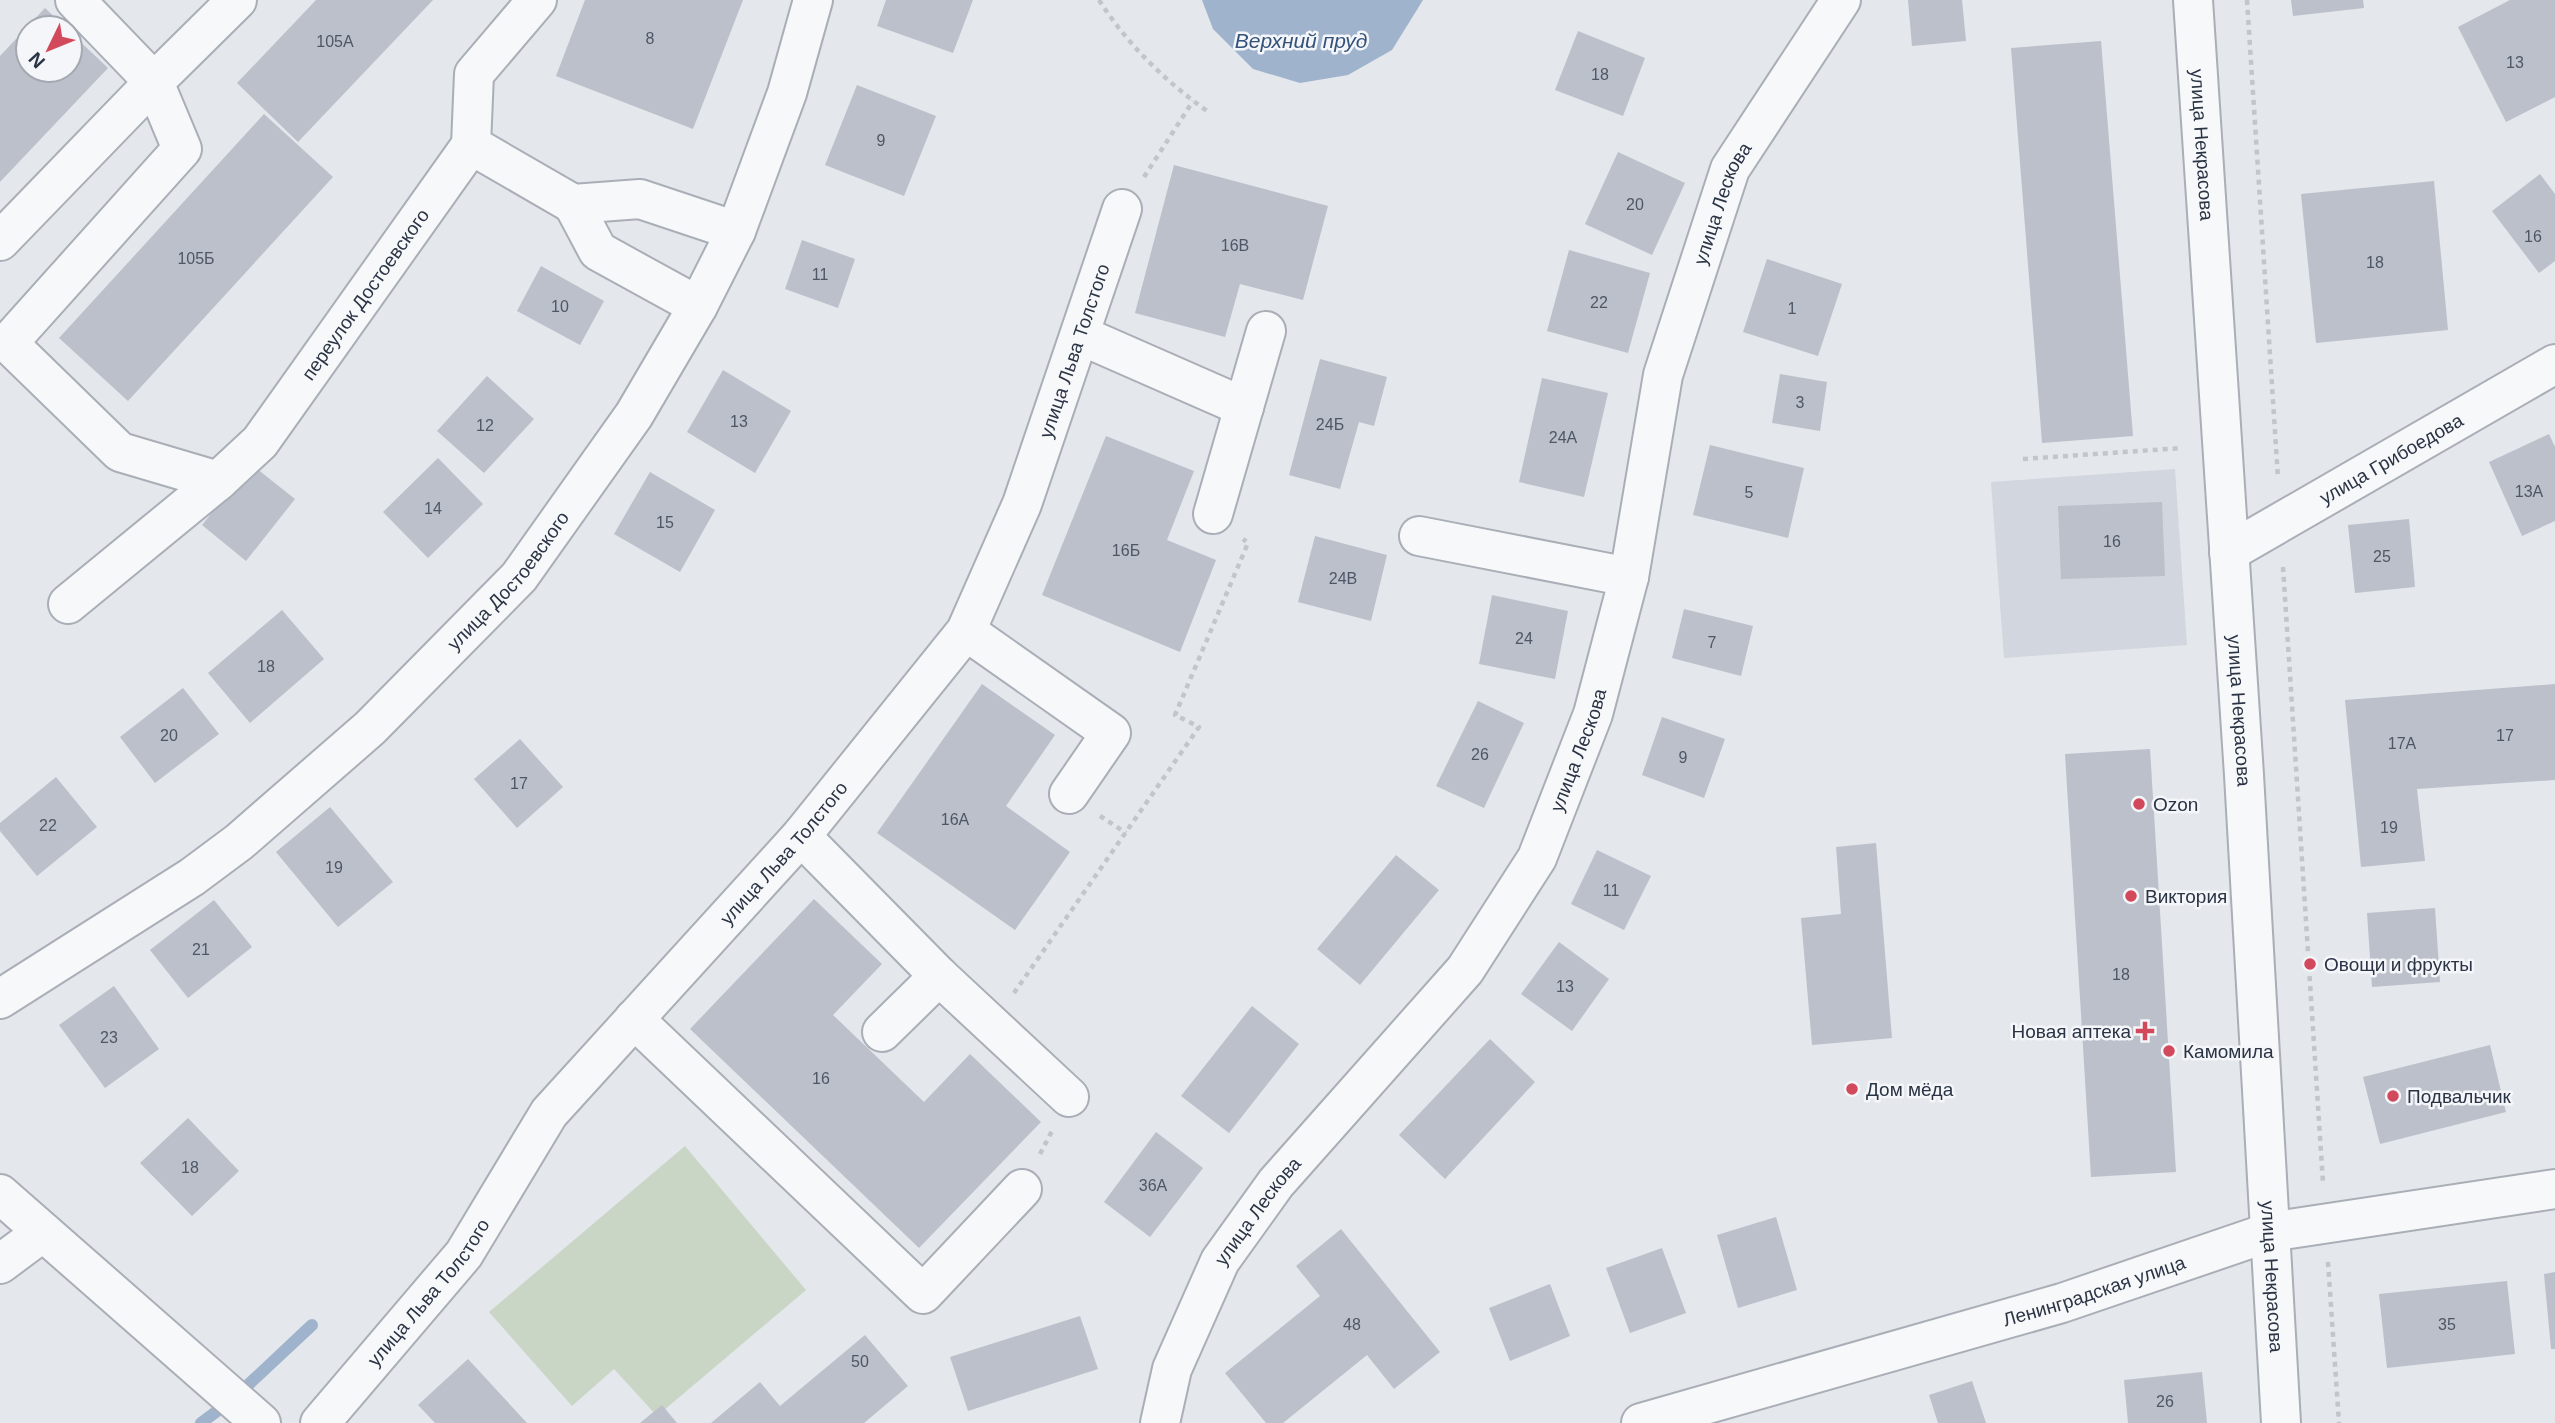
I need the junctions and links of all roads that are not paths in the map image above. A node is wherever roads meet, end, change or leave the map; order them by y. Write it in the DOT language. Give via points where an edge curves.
graph roads {
  1 [pos="75,0"];
  2 [pos="237,0"];
  3 [pos="537,0"];
  4 [pos="813,0"];
  5 [pos="1841,0"];
  6 [pos="2193,0"];
  7 [pos="154,82"];
  8 [pos="471,145"];
  9 [pos="573,204"];
  10 [pos="1122,209"];
  11 [pos="736,231"];
  12 [pos="0,241"];
  13 [pos="698,306"];
  14 [pos="1266,331"];
  15 [pos="1080,335"];
  16 [pos="2555,364"];
  17 [pos="1244,407"];
  18 [pos="219,481"];
  19 [pos="1213,514"];
  20 [pos="1419,536"];
  21 [pos="2229,552"];
  22 [pos="1629,577"];
  23 [pos="68,604"];
  24 [pos="966,631"];
  25 [pos="1069,794"];
  26 [pos="801,836"];
  27 [pos="939,976"];
  28 [pos="0,999"];
  29 [pos="634,1019"];
  30 [pos="882,1032"];
  31 [pos="1069,1097"];
  32 [pos="1022,1189"];
  33 [pos="2555,1189"];
  34 [pos="0,1194"];
  35 [pos="43,1232"];
  36 [pos="2270,1232"];
  37 [pos="0,1264"];
  38 [pos="261,1423"];
  39 [pos="320,1423"];
  40 [pos="1160,1423"];
  41 [pos="1641,1423"];
  42 [pos="2281,1423"];
  1 -- 7 [label="street"];
  2 -- 7 [label="street"];
  3 -- 8 [label="street" via="474,74"];
  4 -- 11 [label="street, улица Достоевского" via="787,93"];
  5 -- 22 [label="street, улица Лескова" via="1730,169 1663,375"];
  6 -- 21 [label="street, улица Некрасова"];
  7 -- 12 [label="street"];
  7 -- 18 [label="street" via="182,149 8,343 120,452"];
  8 -- 9 [label="street"];
  8 -- 18 [label="street, переулок Достоевского" via="260,442"];
  9 -- 11 [label="street" via="640,199"];
  9 -- 13 [label="street" via="598,251"];
  10 -- 15 [label="street, улица Льва Толстого"];
  11 -- 13 [label="street, улица Достоевского"];
  13 -- 28 [label="street, улица Достоевского" via="634,415 519,577 370,728 192,877"];
  14 -- 17 [label="street"];
  15 -- 17 [label="street"];
  15 -- 24 [label="street, улица Льва Толстого" via="1022,504"];
  16 -- 21 [label="street, улица Грибоедова"];
  17 -- 19 [label="street"];
  18 -- 23 [label="street, переулок Достоевского"];
  20 -- 22 [label="street"];
  21 -- 36 [label="street, улица Некрасова"];
  22 -- 40 [label="street, улица Лескова" via="1593,714 1537,858 1465,970 1276,1183 1220,1261 1172,1368"];
  24 -- 25 [label="street" via="1111,733"];
  24 -- 26 [label="street, улица Льва Толстого"];
  26 -- 27 [label="street"];
  26 -- 29 [label="street, улица Льва Толстого"];
  27 -- 30 [label="street"];
  27 -- 31 [label="street"];
  29 -- 32 [label="street" via="923,1294"];
  29 -- 39 [label="street, улица Льва Толстого" via="549,1113 464,1254"];
  33 -- 36 [label="street, Ленинградская улица"];
  34 -- 35 [label="street"];
  35 -- 37 [label="street"];
  35 -- 38 [label="street"];
  36 -- 41 [label="street, Ленинградская улица" via="2062,1303"];
  36 -- 42 [label="street, улица Некрасова"];
}
